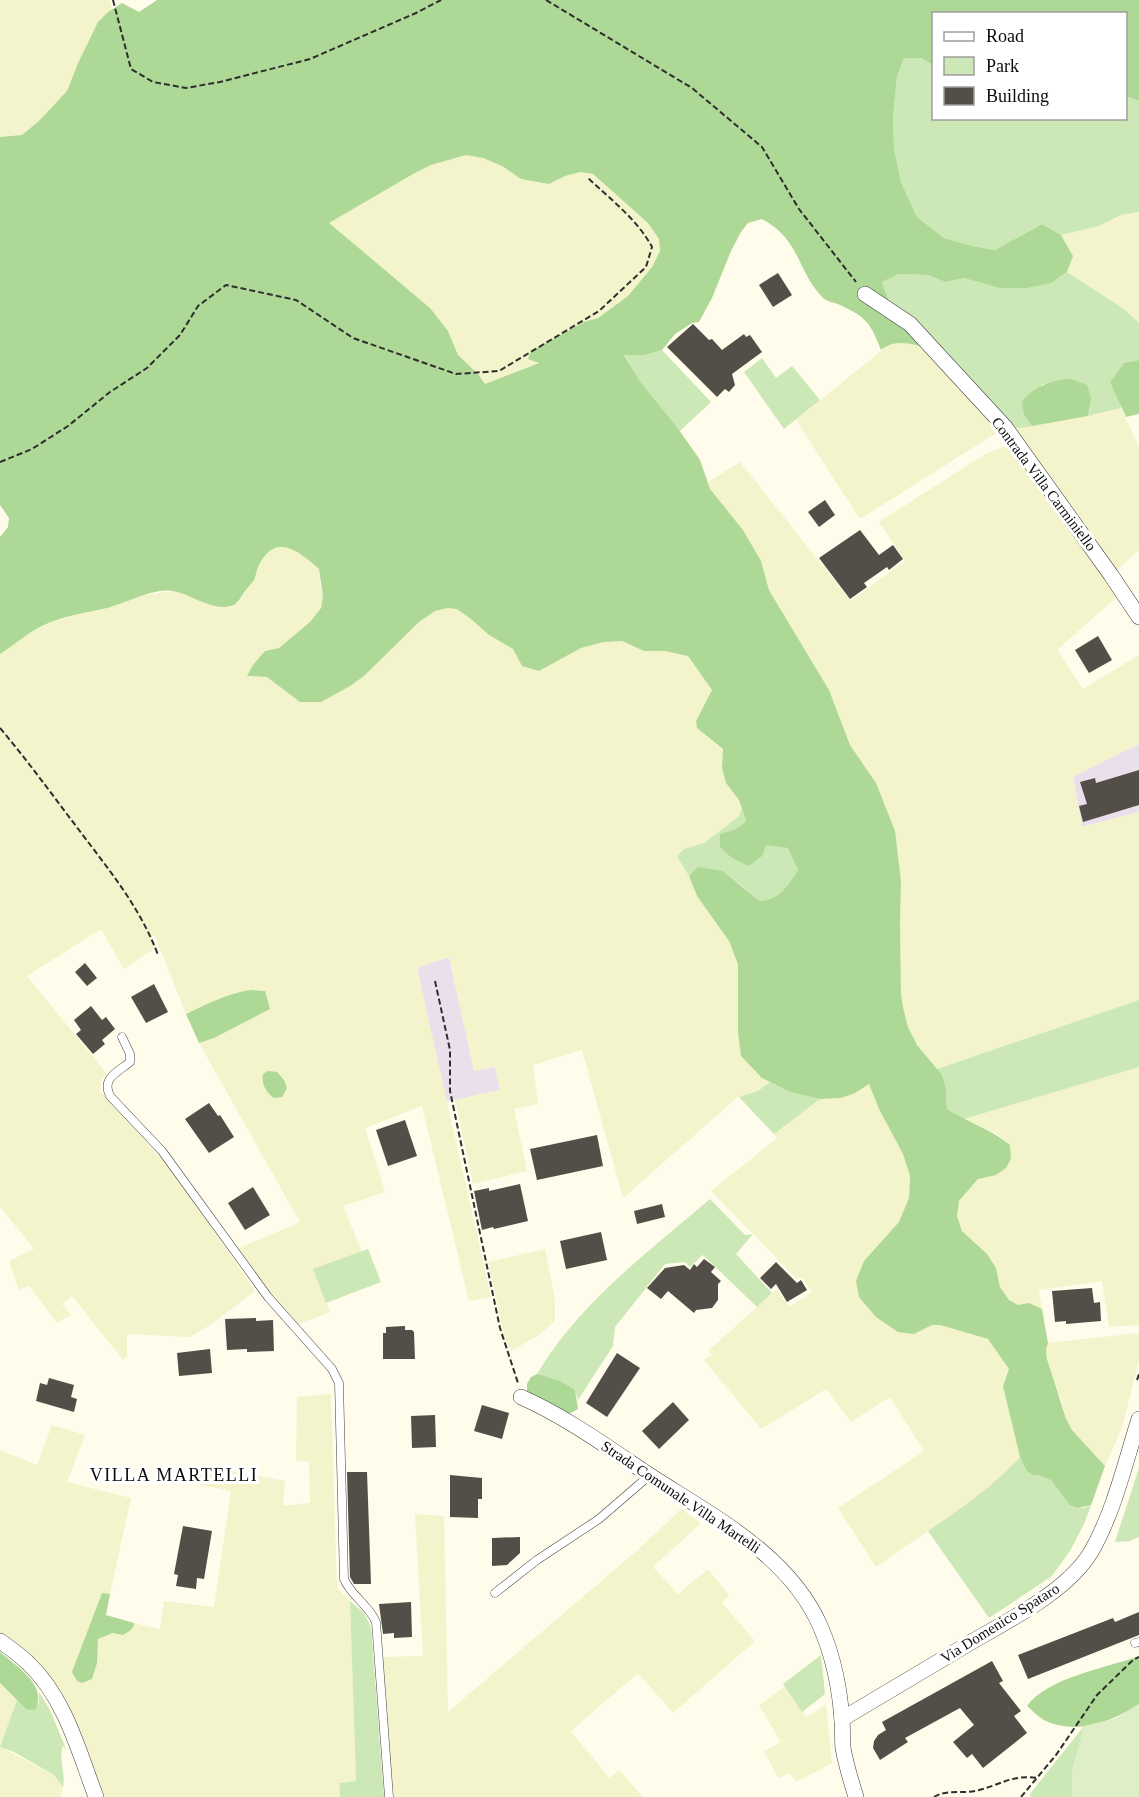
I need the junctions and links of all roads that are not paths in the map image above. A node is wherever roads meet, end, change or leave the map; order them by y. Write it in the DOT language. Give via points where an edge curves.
graph roads {
  1 [pos="865,294"];
  2 [pos="1139,617"];
  3 [pos="122,1037"];
  4 [pos="520,1390"];
  5 [pos="1139,1419"];
  6 [pos="650,1475"];
  7 [pos="495,1593"];
  8 [pos="0,1641"];
  9 [pos="842,1719"];
  10 [pos="96,1797"];
  11 [pos="389,1797"];
  12 [pos="856,1797"];
  1 -- 2 [label="street, Contrada Villa Carminiello" via="910,324 1005,428"];
  3 -- 11 [label="lane" via="130,1062 111,1076 107,1083 110,1096 162,1151 268,1297 332,1369 339,1383 344,1579 376,1622"];
  4 -- 6 [label="street, Strada Comunale Villa Martelli"];
  5 -- 9 [label="street, Via Domenico Spataro" via="1110,1509 1090,1553 1063,1584"];
  6 -- 7 [label="lane" via="599,1519"];
  6 -- 9 [label="street, Strada Comunale Villa Martelli" via="755,1546 802,1593 828,1647"];
  8 -- 10 [label="street" via="30,1665 58,1702"];
  9 -- 12 [label="street, Strada Comunale Villa Martelli" via="843,1747"];
}
